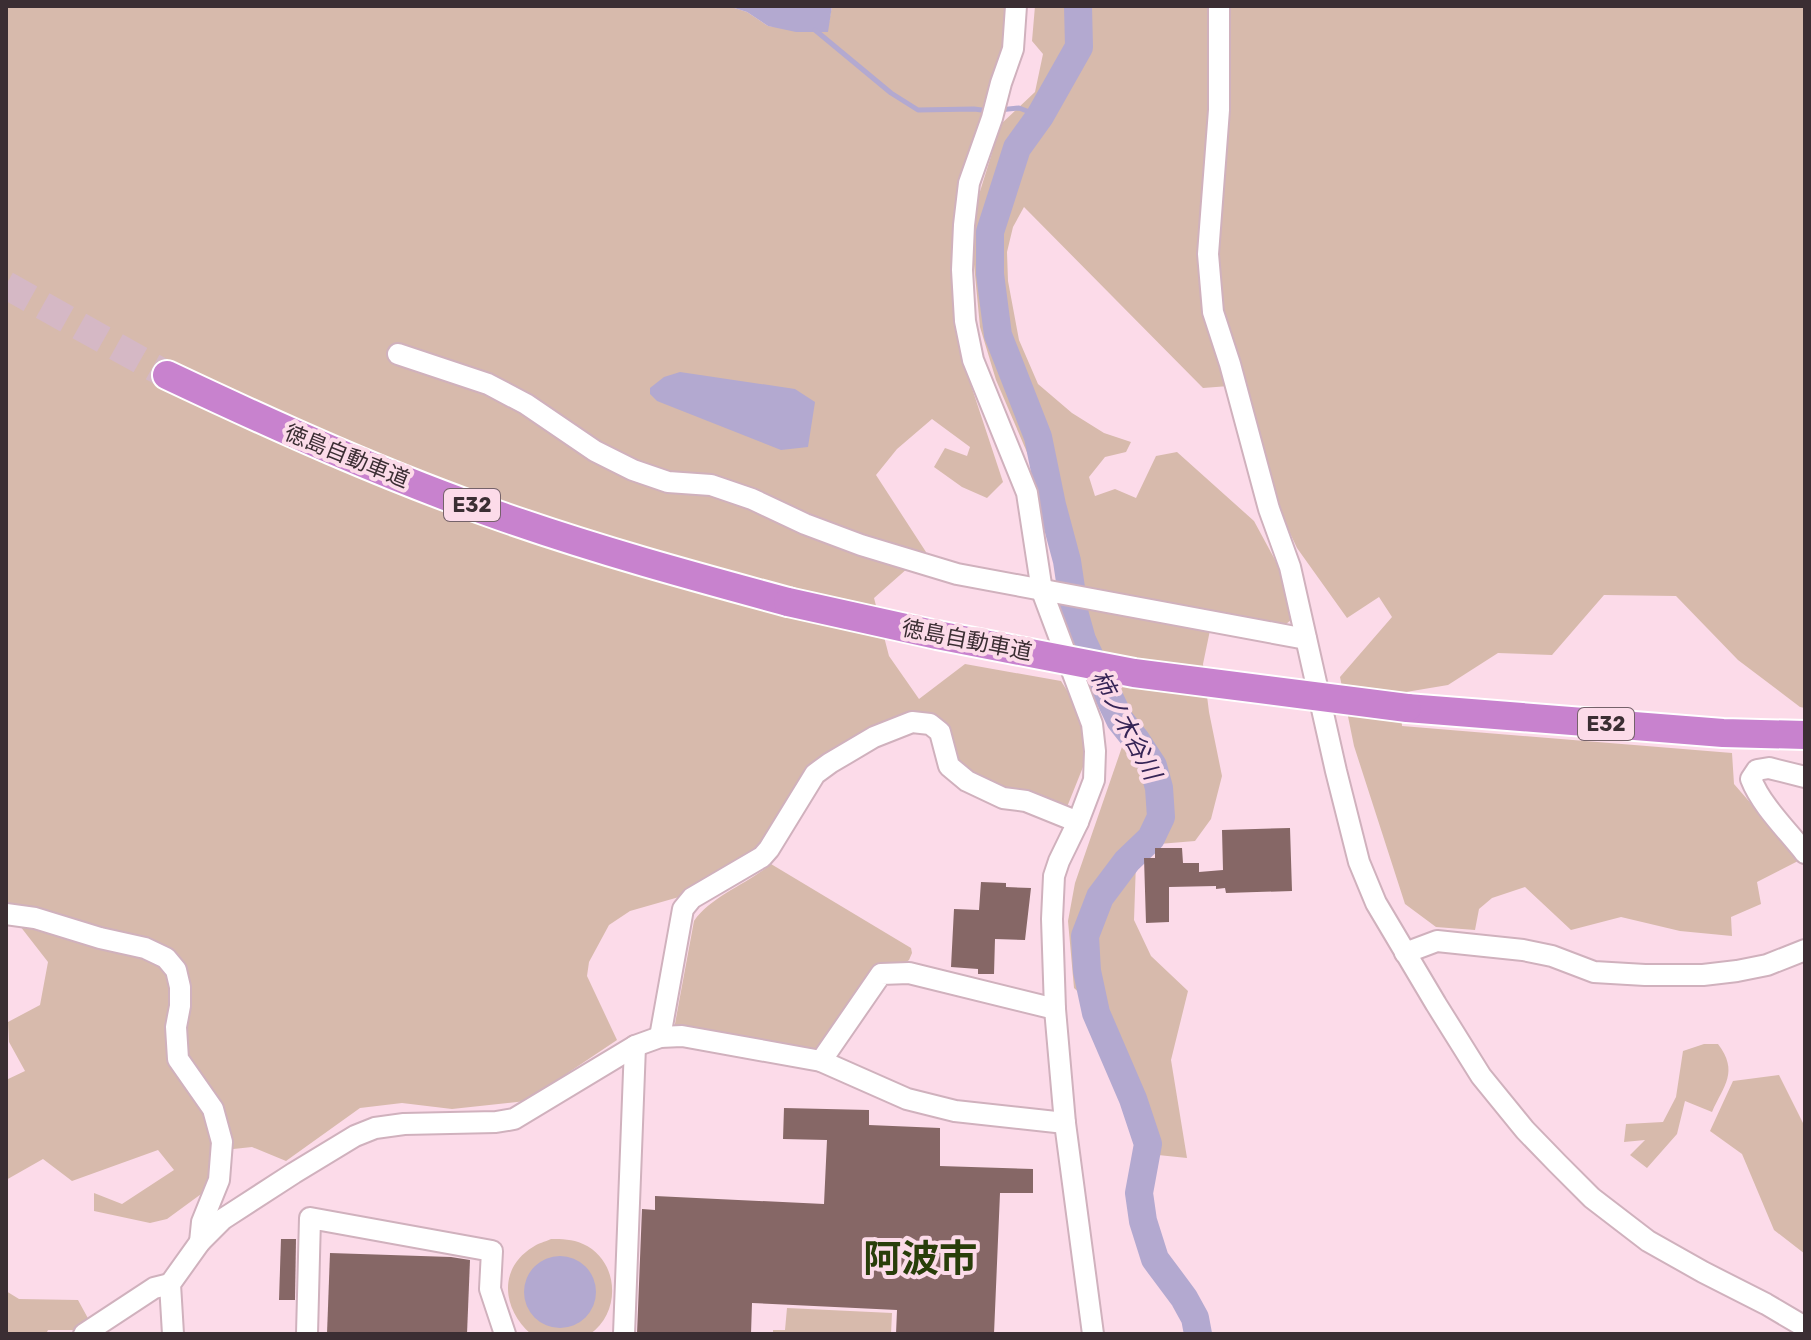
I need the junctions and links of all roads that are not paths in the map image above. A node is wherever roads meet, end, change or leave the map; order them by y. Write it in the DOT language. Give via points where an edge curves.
graph roads {
  1 [pos="1016,6"];
  2 [pos="1219,6"];
  3 [pos="398,354"];
  4 [pos="167,375"];
  5 [pos="1051,593"];
  6 [pos="1306,639"];
  7 [pos="1805,735"];
  8 [pos="1805,777"];
  9 [pos="1078,822"];
  10 [pos="1805,853"];
  11 [pos="6,914"];
  12 [pos="1805,950"];
  13 [pos="1405,953"];
  14 [pos="1055,1009"];
  15 [pos="660,1037"];
  16 [pos="635,1046"];
  17 [pos="821,1061"];
  18 [pos="1065,1123"];
  19 [pos="200,1242"];
  20 [pos="170,1284"];
  21 [pos="1805,1327"];
  22 [pos="84,1334"];
  23 [pos="173,1334"];
  24 [pos="307,1334"];
  25 [pos="505,1334"];
  26 [pos="624,1334"];
  27 [pos="1093,1334"];
  1 -- 5 [label="street" via="1013,49 969,183 962,270 965,321 973,360 1027,493"];
  2 -- 6 [label="street" via="1219,110 1208,254 1213,312 1290,567"];
  3 -- 5 [label="street" via="488,384 633,470 668,482 711,485 861,545 957,574"];
  4 -- 7 [label="highway, 徳島自動車道 / E32, bridge" via="269,424 502,517 788,602 937,635 1134,673 1407,708"];
  5 -- 6 [label="street"];
  5 -- 9 [label="street" via="1092,724 1094,780"];
  6 -- 13 [label="street" via="1359,862"];
  8 -- 10 [label="street" via="1769,768 1757,770 1751,779 1757,795"];
  9 -- 14 [label="street" via="1059,861 1052,894"];
  9 -- 15 [label="street" via="967,781 949,766 940,732 930,724 912,722 874,737 815,774 762,857 692,898 683,909"];
  11 -- 19 [label="street" via="145,948 176,970 178,1059 213,1109 222,1142 219,1180"];
  12 -- 13 [label="street" via="1767,965 1703,975 1594,972 1523,950 1437,941"];
  13 -- 21 [label="street" via="1481,1076 1592,1198 1648,1241"];
  14 -- 17 [label="street" via="909,973 881,974"];
  14 -- 18 [label="street"];
  15 -- 16 [label="street"];
  15 -- 17 [label="street" via="682,1036"];
  16 -- 19 [label="street" via="514,1119 404,1124 355,1136 223,1219"];
  16 -- 26 [label="street"];
  17 -- 18 [label="street" via="907,1099 955,1111"];
  18 -- 27 [label="street"];
  19 -- 20 [label="street"];
  20 -- 22 [label="street" via="154,1288"];
  20 -- 23 [label="street"];
  24 -- 25 [label="street" via="310,1218 492,1251 490,1289"];
}
